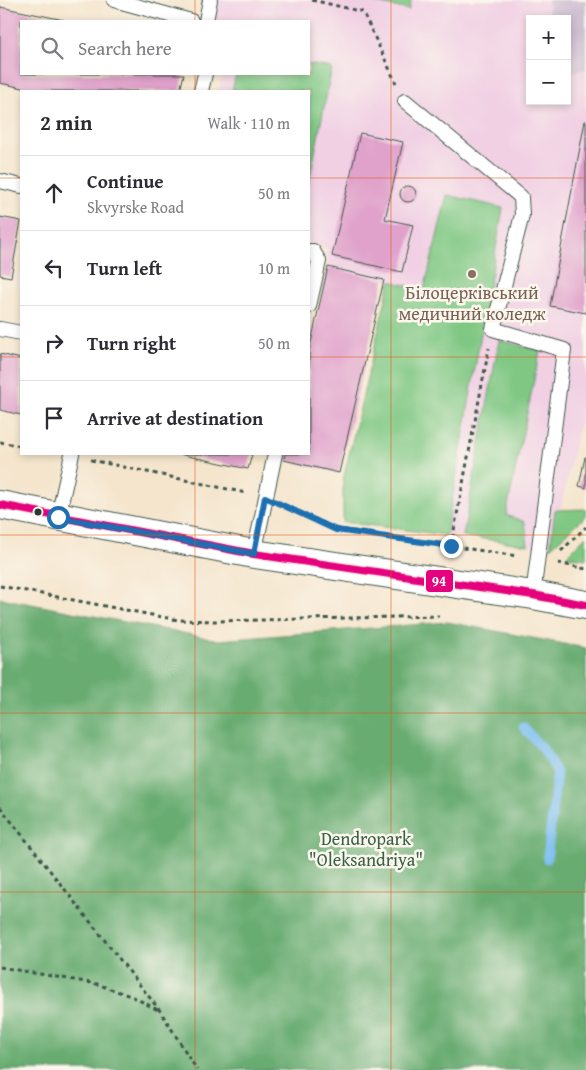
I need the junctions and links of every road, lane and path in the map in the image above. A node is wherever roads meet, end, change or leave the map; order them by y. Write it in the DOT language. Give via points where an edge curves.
graph roads {
  1 [pos="114,0"];
  2 [pos="210,0"];
  3 [pos="312,0"];
  4 [pos="187,20"];
  5 [pos="206,20"];
  6 [pos="205,75"];
  7 [pos="201,90"];
  8 [pos="405,101"];
  9 [pos="0,181"];
  10 [pos="20,186"];
  11 [pos="310,251"];
  12 [pos="310,302"];
  13 [pos="0,329"];
  14 [pos="493,329"];
  15 [pos="20,333"];
  16 [pos="0,442"];
  17 [pos="20,446"];
  18 [pos="71,455"];
  19 [pos="275,455"];
  20 [pos="265,497"];
  21 [pos="0,505"];
  22 [pos="58,517"];
  23 [pos="586,527"];
  24 [pos="451,546"];
  25 [pos="254,554"];
  26 [pos="543,560"];
  27 [pos="586,569"];
  28 [pos="0,586"];
  29 [pos="532,595"];
  30 [pos="586,605"];
  31 [pos="439,616"];
  32 [pos="0,807"];
  33 [pos="0,967"];
  34 [pos="161,1012"];
  35 [pos="197,1070"];
  1 -- 4 [label="lane"];
  2 -- 5 [label="lane"];
  3 -- 8 [label="path" via="363,12"];
  6 -- 7 [label="lane"];
  8 -- 14 [label="lane" via="521,197 522,215"];
  9 -- 10 [label="lane"];
  11 -- 12 [label="lane" via="319,261"];
  13 -- 15 [label="lane"];
  14 -- 24 [label="path"];
  14 -- 26 [label="lane" via="564,350"];
  16 -- 17 [label="path"];
  18 -- 20 [label="path"];
  18 -- 22 [label="lane"];
  19 -- 20 [label="lane"];
  20 -- 24 [label="path" via="336,530"];
  20 -- 25 [label="lane"];
  21 -- 22 [label="main road"];
  22 -- 25 [label="main road"];
  23 -- 26 [label="path"];
  24 -- 26 [label="path"];
  25 -- 29 [label="main road"];
  26 -- 27 [label="path"];
  26 -- 29 [label="lane"];
  28 -- 31 [label="path" via="178,620"];
  29 -- 30 [label="main road"];
  32 -- 34 [label="path"];
  33 -- 34 [label="path" via="97,984 133,997"];
  34 -- 35 [label="path"];
}
